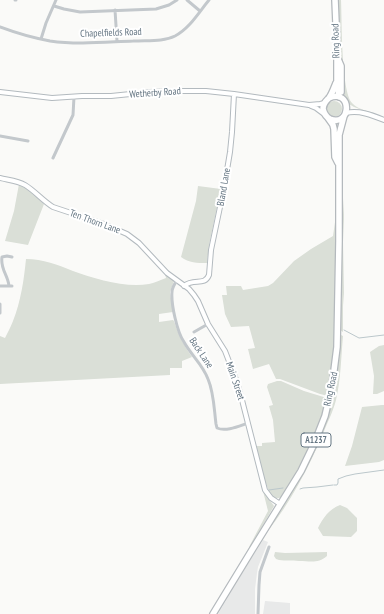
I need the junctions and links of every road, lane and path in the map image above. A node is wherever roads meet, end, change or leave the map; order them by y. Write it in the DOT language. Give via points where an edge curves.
graph roads {
  1 [pos="56,0"];
  2 [pos="177,0"];
  3 [pos="187,0"];
  4 [pos="209,0"];
  5 [pos="335,0"];
  6 [pos="54,6"];
  7 [pos="115,10"];
  8 [pos="200,11"];
  9 [pos="0,27"];
  10 [pos="41,39"];
  11 [pos="117,41"];
  12 [pos="337,58"];
  13 [pos="337,81"];
  14 [pos="0,92"];
  15 [pos="234,94"];
  16 [pos="74,97"];
  17 [pos="338,97"];
  18 [pos="328,98"];
  19 [pos="346,104"];
  20 [pos="309,105"];
  21 [pos="359,112"];
  22 [pos="324,114"];
  23 [pos="345,115"];
  24 [pos="334,120"];
  25 [pos="384,120"];
  26 [pos="340,135"];
  27 [pos="0,136"];
  28 [pos="28,141"];
  29 [pos="53,158"];
  30 [pos="339,165"];
  31 [pos="0,178"];
  32 [pos="12,257"];
  33 [pos="164,271"];
  34 [pos="177,280"];
  35 [pos="0,286"];
  36 [pos="184,286"];
  37 [pos="0,304"];
  38 [pos="0,313"];
  39 [pos="208,324"];
  40 [pos="199,330"];
  41 [pos="194,332"];
  42 [pos="202,335"];
  43 [pos="248,423"];
  44 [pos="280,504"];
  45 [pos="269,547"];
  46 [pos="213,614"];
  47 [pos="258,614"];
  1 -- 6 [label="street"];
  2 -- 7 [label="street" via="161,8"];
  3 -- 8 [label="street"];
  4 -- 8 [label="street, Chapelfields Road"];
  5 -- 12 [label="highway, Ring Road"];
  6 -- 7 [label="street" via="74,11"];
  6 -- 10 [label="street"];
  7 -- 11 [label="street"];
  8 -- 11 [label="street, Chapelfields Road" via="187,27 172,37 159,40"];
  9 -- 10 [label="street, Chapelfields Road"];
  10 -- 11 [label="street, Chapelfields Road" via="73,43"];
  12 -- 13 [label="highway, Ring Road"];
  12 -- 19 [label="highway" via="341,66 342,94"];
  13 -- 17 [label="highway, Ring Road"];
  13 -- 18 [label="highway, Ring Road"];
  14 -- 16 [label="street, Wetherby Road" via="48,98"];
  15 -- 16 [label="street, Wetherby Road" via="172,91"];
  15 -- 20 [label="street, Wetherby Road"];
  15 -- 36 [label="street, Bland Lane" via="230,152 211,250 209,275 204,282 190,282"];
  16 -- 29 [label="street" via="73,115"];
  17 -- 18 [label="highway"];
  17 -- 19 [label="highway"];
  18 -- 20 [label="street, Wetherby Road" via="320,104"];
  18 -- 22 [label="highway" via="323,109"];
  19 -- 21 [label="street"];
  19 -- 23 [label="highway"];
  20 -- 22 [label="street, Wetherby Road"];
  21 -- 23 [label="street"];
  21 -- 25 [label="street"];
  22 -- 24 [label="highway"];
  22 -- 30 [label="highway" via="334,129 335,157"];
  23 -- 24 [label="highway"];
  23 -- 26 [label="highway, Ring Road / A1237"];
  24 -- 26 [label="highway, Ring Road / A1237"];
  26 -- 30 [label="highway, Ring Road / A1237"];
  27 -- 28 [label="street"];
  30 -- 44 [label="highway, Ring Road / A1237" via="339,307 332,386 325,416 314,444 301,471"];
  31 -- 33 [label="street, Ten Thorn Lane" via="23,184 53,207 127,234"];
  32 -- 35 [label="street" via="2,256 0,263 11,286"];
  33 -- 34 [label="street, Main Street"];
  34 -- 36 [label="street, Main Street"];
  34 -- 43 [label="street, Back Lane" via="172,294 178,330 208,379 216,427 219,430"];
  36 -- 39 [label="street, Main Street" via="196,298"];
  37 -- 38 [label="street"];
  39 -- 40 [label="street"];
  39 -- 43 [label="street, Main Street" via="228,358"];
  40 -- 41 [label="street"];
  40 -- 42 [label="street"];
  43 -- 44 [label="street, Main Street" via="264,487 269,496"];
  44 -- 46 [label="highway, Ring Road / A1237"];
  45 -- 47 [label="street" via="260,572"];
}
